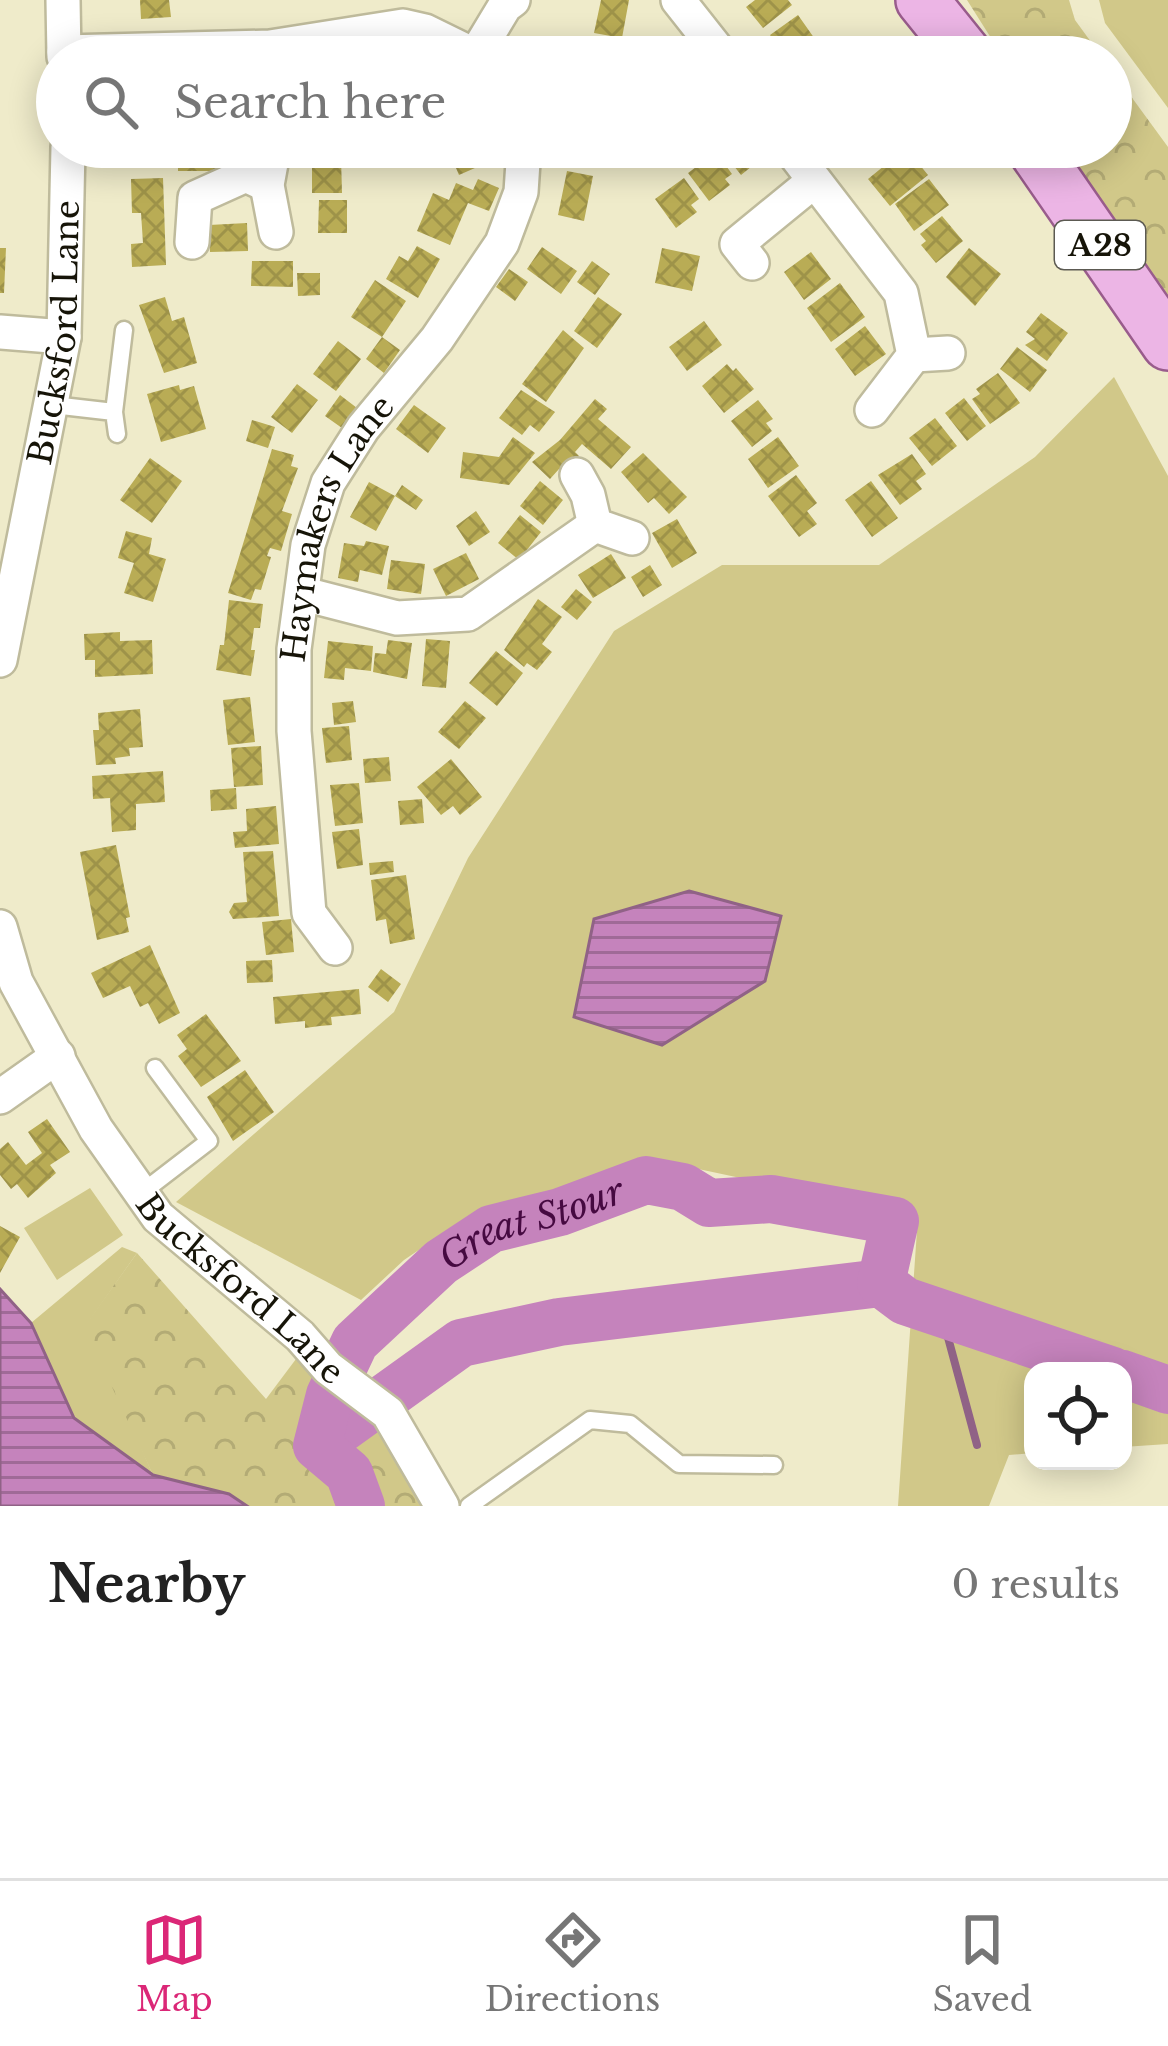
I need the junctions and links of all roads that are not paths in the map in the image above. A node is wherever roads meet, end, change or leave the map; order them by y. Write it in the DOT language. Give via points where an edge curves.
graph roads {
  1 [pos="63,0"];
  2 [pos="513,0"];
  3 [pos="678,0"];
  4 [pos="922,0"];
  5 [pos="64,36"];
  6 [pos="352,36"];
  7 [pos="428,36"];
  8 [pos="488,36"];
  9 [pos="706,36"];
  10 [pos="951,36"];
  11 [pos="68,168"];
  12 [pos="270,168"];
  13 [pos="523,168"];
  14 [pos="804,168"];
  15 [pos="1046,168"];
  16 [pos="814,181"];
  17 [pos="267,185"];
  18 [pos="276,232"];
  19 [pos="192,242"];
  20 [pos="752,263"];
  21 [pos="124,330"];
  22 [pos="0,332"];
  23 [pos="64,337"];
  24 [pos="1168,344"];
  25 [pos="948,353"];
  26 [pos="914,355"];
  27 [pos="53,405"];
  28 [pos="872,410"];
  29 [pos="114,412"];
  30 [pos="116,434"];
  31 [pos="577,475"];
  32 [pos="596,525"];
  33 [pos="632,538"];
  34 [pos="304,594"];
  35 [pos="0,660"];
  36 [pos="0,927"];
  37 [pos="335,948"];
  38 [pos="58,1056"];
  39 [pos="155,1069"];
  40 [pos="0,1097"];
  41 [pos="140,1194"];
  42 [pos="774,1466"];
  43 [pos="442,1506"];
  44 [pos="469,1506"];
  1 -- 5 [label="street"];
  2 -- 8 [label="street"];
  3 -- 9 [label="street"];
  4 -- 10 [label="main road"];
  6 -- 7 [label="street" via="403,26"];
  11 -- 23 [label="street, Bucksford Lane"];
  12 -- 17 [label="street"];
  13 -- 34 [label="street, Haymakers Lane" via="502,243 328,483 308,545"];
  14 -- 16 [label="street"];
  15 -- 24 [label="main road, A28"];
  16 -- 20 [label="street" via="737,244"];
  16 -- 26 [label="street" via="901,293"];
  17 -- 18 [label="street"];
  17 -- 19 [label="street" via="246,175 195,198"];
  21 -- 29 [label="lane"];
  22 -- 23 [label="street"];
  23 -- 27 [label="street, Bucksford Lane"];
  25 -- 26 [label="street"];
  26 -- 28 [label="street"];
  27 -- 29 [label="lane"];
  27 -- 35 [label="street, Bucksford Lane"];
  29 -- 30 [label="lane"];
  31 -- 32 [label="street"];
  32 -- 33 [label="street"];
  32 -- 34 [label="street" via="469,614 397,618"];
  34 -- 37 [label="street, Haymakers Lane" via="293,731 309,913"];
  36 -- 38 [label="street, Bucksford Lane" via="16,982"];
  38 -- 40 [label="street"];
  38 -- 41 [label="street, Bucksford Lane"];
  39 -- 41 [label="lane" via="209,1141"];
  41 -- 43 [label="street, Bucksford Lane" via="358,1391"];
  42 -- 44 [label="lane" via="679,1465 630,1424 590,1420"];
}
